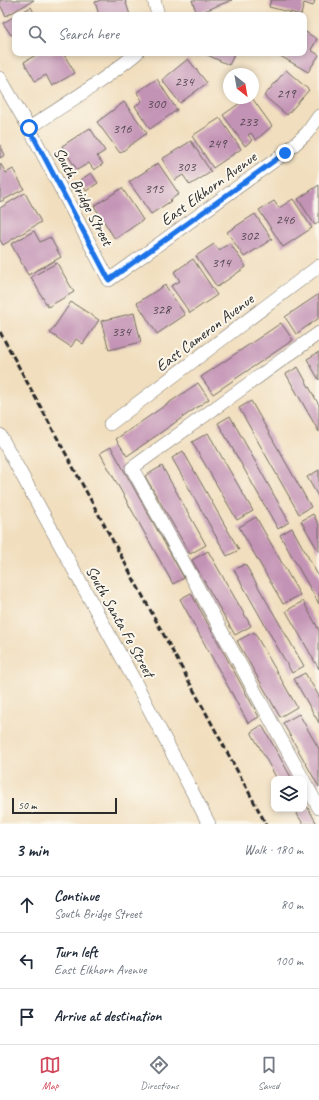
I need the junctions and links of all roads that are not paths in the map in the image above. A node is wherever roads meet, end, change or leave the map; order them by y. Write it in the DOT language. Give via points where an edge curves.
graph roads {
  1 [pos="154,0"];
  2 [pos="157,12"];
  3 [pos="134,56"];
  4 [pos="0,78"];
  5 [pos="319,116"];
  6 [pos="29,128"];
  7 [pos="319,266"];
  8 [pos="109,280"];
  9 [pos="319,333"];
  10 [pos="110,424"];
  11 [pos="0,435"];
  12 [pos="302,776"];
  13 [pos="307,786"];
  14 [pos="319,808"];
  15 [pos="209,824"];
  1 -- 2 [label="street"];
  3 -- 6 [label="street"];
  4 -- 6 [label="street, South Bridge Street"];
  5 -- 8 [label="street, East Elkhorn Avenue" via="307,133 285,153"];
  6 -- 8 [label="street, South Bridge Street"];
  7 -- 10 [label="street, East Cameron Avenue"];
  9 -- 12 [label="street" via="132,468"];
  11 -- 15 [label="street, South Santa Fe Street" via="133,678"];
  13 -- 14 [label="street"];
}
